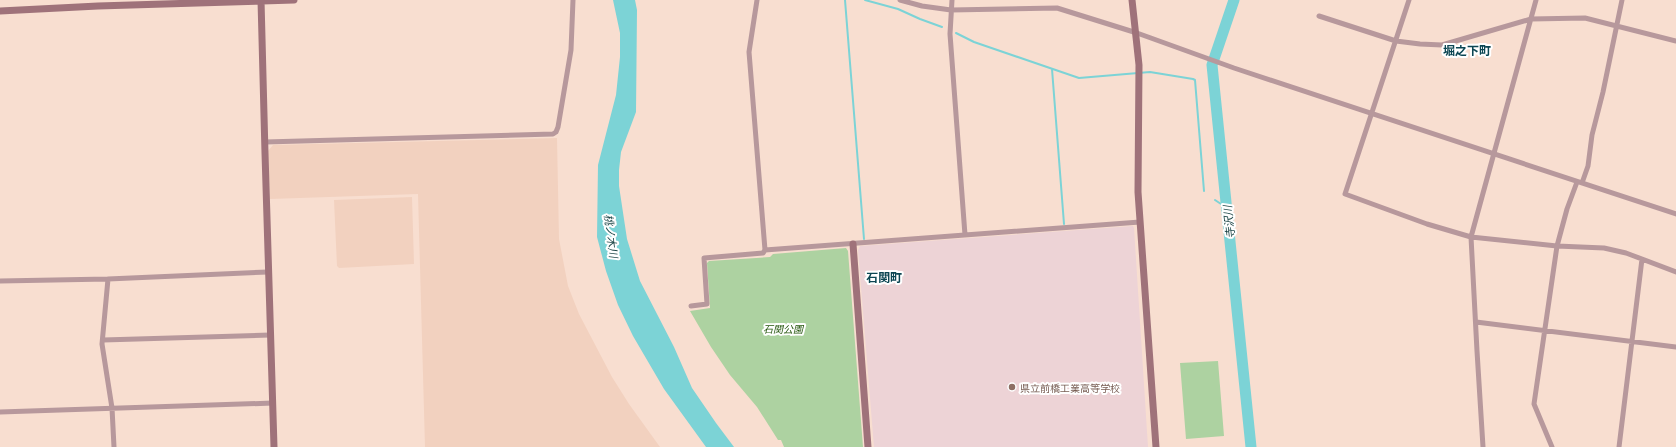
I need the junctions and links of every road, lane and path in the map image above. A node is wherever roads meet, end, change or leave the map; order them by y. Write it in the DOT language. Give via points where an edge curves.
graph roads {
  1 [pos="261,0"];
  2 [pos="294,0"];
  3 [pos="573,0"];
  4 [pos="757,0"];
  5 [pos="900,0"];
  6 [pos="952,0"];
  7 [pos="1132,0"];
  8 [pos="1409,0"];
  9 [pos="1536,0"];
  10 [pos="1622,0"];
  11 [pos="951,10"];
  12 [pos="0,11"];
  13 [pos="1319,16"];
  14 [pos="1531,19"];
  15 [pos="1616,25"];
  16 [pos="1137,33"];
  17 [pos="1396,41"];
  18 [pos="1676,41"];
  19 [pos="1371,113"];
  20 [pos="265,142"];
  21 [pos="1494,154"];
  22 [pos="1580,182"];
  23 [pos="1676,214"];
  24 [pos="1140,222"];
  25 [pos="965,236"];
  26 [pos="1472,237"];
  27 [pos="853,244"];
  28 [pos="1557,246"];
  29 [pos="765,250"];
  30 [pos="1642,259"];
  31 [pos="268,272"];
  32 [pos="1676,272"];
  33 [pos="108,279"];
  34 [pos="0,281"];
  35 [pos="691,306"];
  36 [pos="1476,322"];
  37 [pos="1545,330"];
  38 [pos="270,335"];
  39 [pos="103,340"];
  40 [pos="1632,342"];
  41 [pos="1676,347"];
  42 [pos="273,403"];
  43 [pos="112,408"];
  44 [pos="0,412"];
  45 [pos="114,447"];
  46 [pos="274,447"];
  47 [pos="868,447"];
  48 [pos="1156,447"];
  49 [pos="1483,447"];
  50 [pos="1552,447"];
  51 [pos="1619,447"];
  1 -- 2 [label="street"];
  1 -- 12 [label="street"];
  1 -- 20 [label="street"];
  3 -- 20 [label="street" via="570,56 558,128 553,134"];
  4 -- 29 [label="street" via="749,52"];
  5 -- 11 [label="street"];
  6 -- 11 [label="street"];
  7 -- 16 [label="street"];
  8 -- 17 [label="street"];
  9 -- 14 [label="street"];
  10 -- 15 [label="street"];
  11 -- 16 [label="street" via="1057,8"];
  11 -- 25 [label="street" via="950,34"];
  13 -- 17 [label="street"];
  14 -- 15 [label="street" via="1585,18"];
  14 -- 17 [label="street" via="1442,45"];
  14 -- 21 [label="street"];
  15 -- 18 [label="street"];
  15 -- 22 [label="street" via="1592,135 1588,166"];
  16 -- 19 [label="street"];
  16 -- 24 [label="street" via="1140,80"];
  17 -- 19 [label="street"];
  19 -- 21 [label="street"];
  19 -- 26 [label="street" via="1344,194 1427,224"];
  20 -- 31 [label="street"];
  21 -- 22 [label="street"];
  21 -- 26 [label="street"];
  22 -- 23 [label="street"];
  22 -- 28 [label="street" via="1567,209"];
  24 -- 25 [label="street"];
  24 -- 48 [label="street"];
  25 -- 27 [label="street"];
  26 -- 28 [label="street"];
  26 -- 36 [label="street"];
  27 -- 29 [label="street"];
  27 -- 47 [label="street"];
  28 -- 30 [label="street" via="1604,248"];
  28 -- 37 [label="street"];
  29 -- 35 [label="street" via="764,253 704,258 707,304"];
  30 -- 32 [label="street"];
  30 -- 40 [label="street"];
  31 -- 33 [label="street"];
  31 -- 38 [label="street"];
  33 -- 34 [label="street"];
  33 -- 39 [label="street"];
  36 -- 37 [label="street"];
  36 -- 49 [label="street"];
  37 -- 40 [label="street"];
  37 -- 50 [label="street" via="1534,404"];
  38 -- 39 [label="street"];
  38 -- 42 [label="street"];
  39 -- 43 [label="street"];
  40 -- 41 [label="street"];
  40 -- 51 [label="street"];
  42 -- 43 [label="street"];
  42 -- 46 [label="street"];
  43 -- 44 [label="street"];
  43 -- 45 [label="street"];
}
